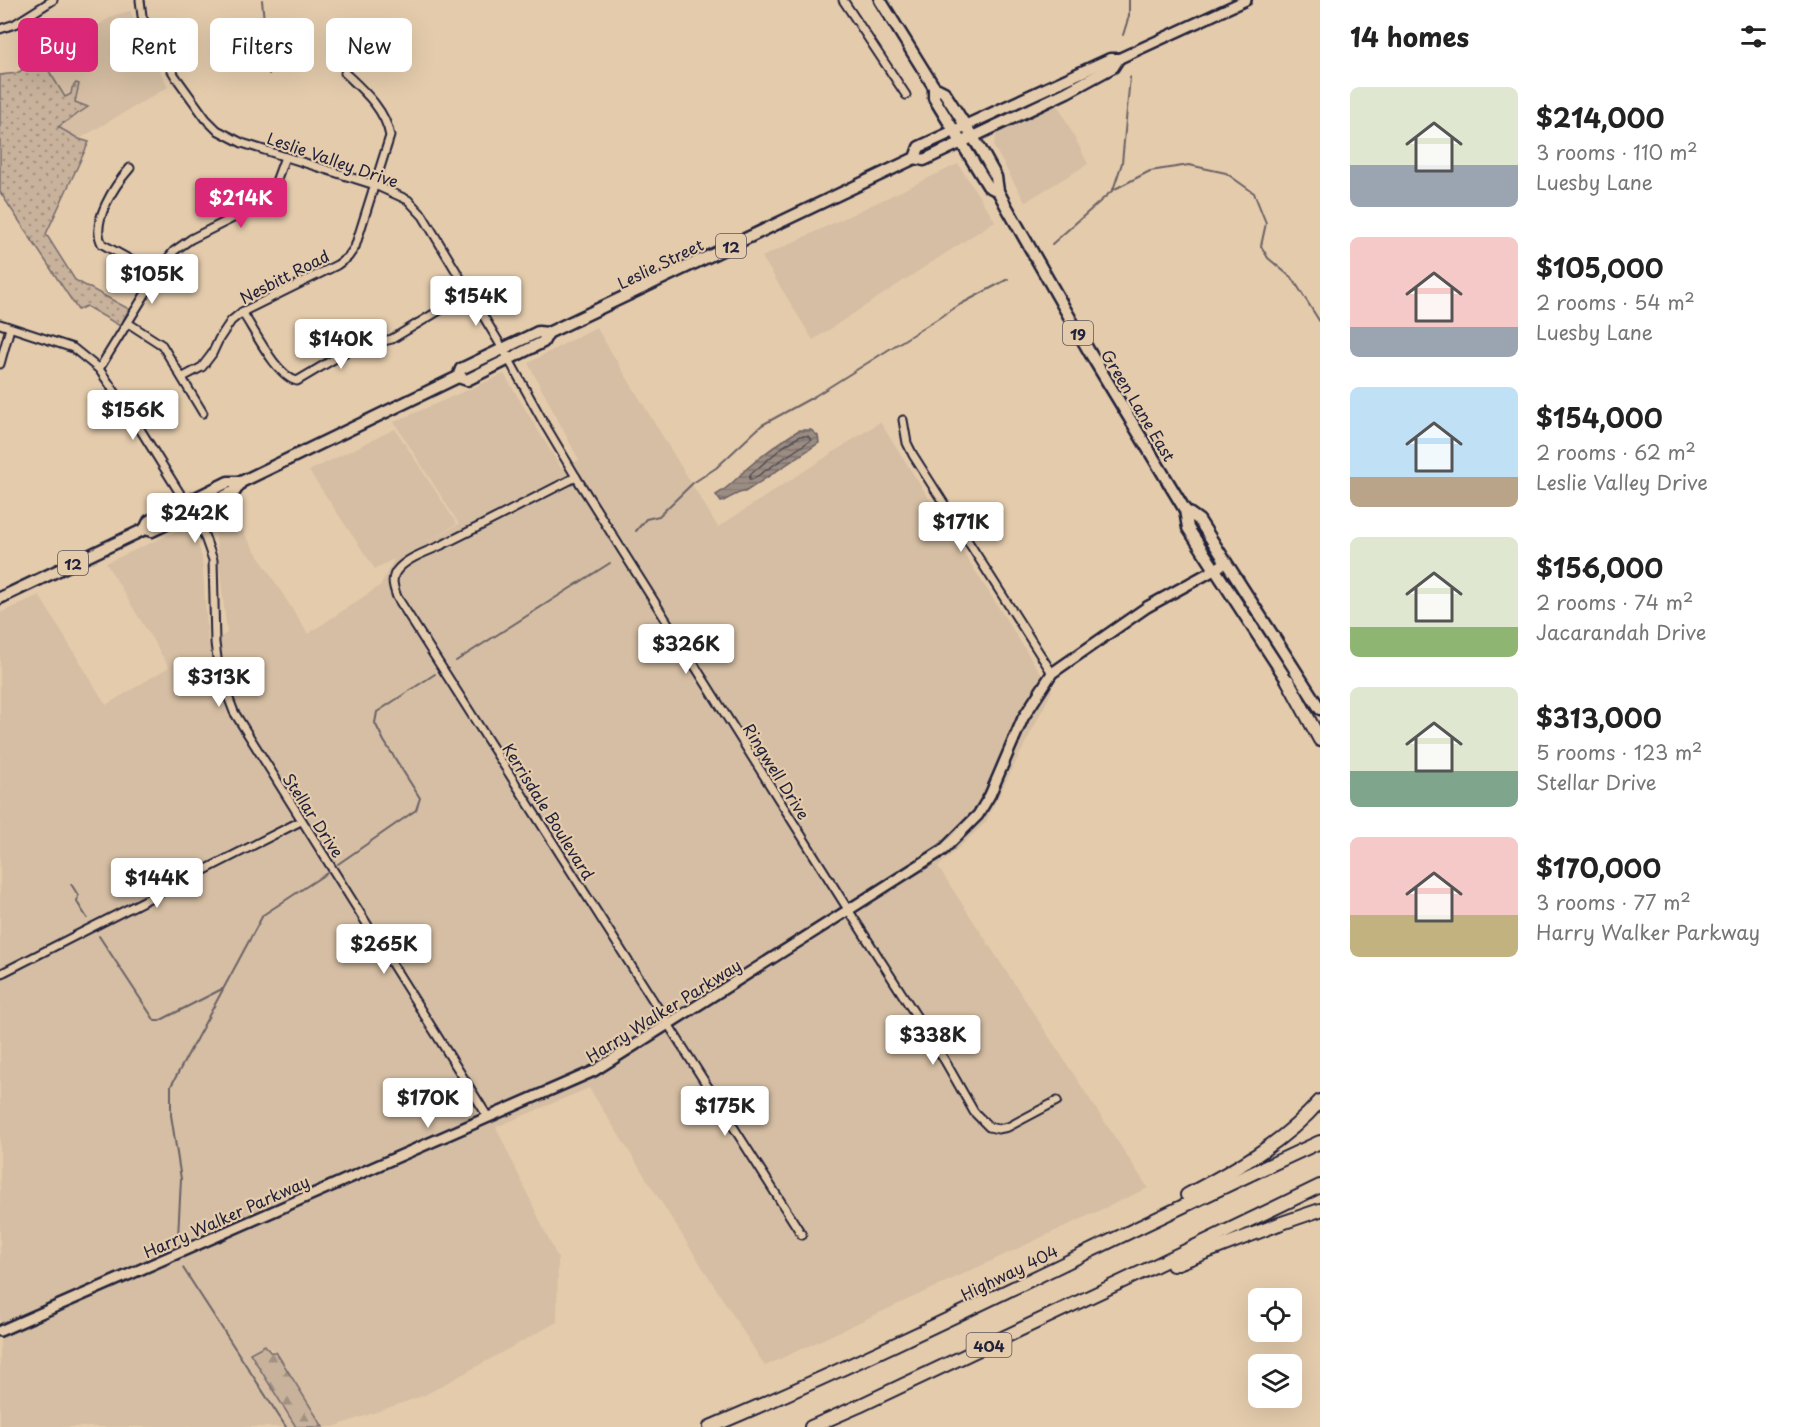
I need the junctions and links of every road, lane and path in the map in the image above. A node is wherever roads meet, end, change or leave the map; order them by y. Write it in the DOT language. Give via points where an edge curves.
graph roads {
  1 [pos="53,0"];
  2 [pos="140,0"];
  3 [pos="843,0"];
  4 [pos="880,0"];
  5 [pos="1246,0"];
  6 [pos="0,28"];
  7 [pos="1118,59"];
  8 [pos="345,73"];
  9 [pos="934,87"];
  10 [pos="906,96"];
  11 [pos="965,126"];
  12 [pos="954,131"];
  13 [pos="967,141"];
  14 [pos="285,157"];
  15 [pos="915,158"];
  16 [pos="130,168"];
  17 [pos="375,185"];
  18 [pos="156,274"];
  19 [pos="470,292"];
  20 [pos="242,312"];
  21 [pos="128,323"];
  22 [pos="0,324"];
  23 [pos="10,328"];
  24 [pos="548,333"];
  25 [pos="503,349"];
  26 [pos="509,360"];
  27 [pos="0,364"];
  28 [pos="99,369"];
  29 [pos="183,377"];
  30 [pos="458,377"];
  31 [pos="203,412"];
  32 [pos="903,420"];
  33 [pos="576,477"];
  34 [pos="241,482"];
  35 [pos="185,502"];
  36 [pos="1185,510"];
  37 [pos="192,512"];
  38 [pos="145,529"];
  39 [pos="1226,562"];
  40 [pos="1214,570"];
  41 [pos="0,598"];
  42 [pos="1052,673"];
  43 [pos="1288,681"];
  44 [pos="1320,709"];
  45 [pos="1320,731"];
  46 [pos="1320,740"];
  47 [pos="301,821"];
  48 [pos="849,911"];
  49 [pos="0,974"];
  50 [pos="669,1025"];
  51 [pos="1057,1101"];
  52 [pos="1320,1101"];
  53 [pos="488,1117"];
  54 [pos="1320,1142"];
  55 [pos="1320,1186"];
  56 [pos="1320,1210"];
  57 [pos="1130,1231"];
  58 [pos="802,1235"];
  59 [pos="1142,1272"];
  60 [pos="0,1331"];
  61 [pos="710,1427"];
  62 [pos="811,1427"];
  1 -- 6 [label="street" via="15,24"];
  2 -- 14 [label="street, Leslie Valley Drive" via="149,33 211,124 229,137"];
  3 -- 10 [label="street"];
  4 -- 9 [label="main road, Green Lane East / 19"];
  5 -- 7 [label="street, Leslie Street / 12"];
  7 -- 11 [label="main road, Leslie Street / 12" via="1110,59"];
  7 -- 13 [label="main road, Leslie Street / 12" via="1104,72"];
  8 -- 17 [label="street, Nesbitt Road" via="369,96 388,123 390,136"];
  9 -- 11 [label="main road, Green Lane East / 19" via="944,92"];
  9 -- 12 [label="main road, Green Lane East / 19" via="934,98"];
  11 -- 12 [label="main road, Leslie Street / 12"];
  11 -- 13 [label="main road, Green Lane East / 19"];
  12 -- 13 [label="main road, Green Lane East / 19"];
  12 -- 15 [label="main road, Leslie Street / 12" via="919,147"];
  13 -- 15 [label="main road, Leslie Street / 12" via="924,160"];
  13 -- 36 [label="main road, Green Lane East / 19" via="988,186 998,191 1090,354"];
  14 -- 17 [label="street, Leslie Valley Drive"];
  14 -- 18 [label="street" via="271,195 191,239 174,251"];
  15 -- 24 [label="main road, Leslie Street / 12"];
  16 -- 18 [label="street" via="116,184 99,222 98,237 102,244"];
  17 -- 19 [label="street, Leslie Valley Drive" via="408,200 423,216"];
  17 -- 20 [label="street, Nesbitt Road" via="355,247 348,257"];
  18 -- 21 [label="street"];
  19 -- 20 [label="street" via="392,339 351,349 297,381 287,377 277,365"];
  19 -- 25 [label="street, Leslie Valley Drive"];
  20 -- 29 [label="street, Nesbitt Road" via="231,321 202,367"];
  21 -- 28 [label="street"];
  21 -- 29 [label="street" via="162,345"];
  22 -- 23 [label="street, Stellar Drive"];
  23 -- 27 [label="street"];
  23 -- 28 [label="street, Stellar Drive" via="73,348"];
  24 -- 25 [label="main road, Leslie Street / 12" via="538,332"];
  24 -- 26 [label="main road, Leslie Street / 12" via="543,342"];
  25 -- 26 [label="street, Leslie Valley Drive"];
  25 -- 30 [label="main road, Leslie Street / 12" via="461,369"];
  26 -- 30 [label="main road, Leslie Street / 12" via="467,380"];
  26 -- 33 [label="street, Ringwell Drive"];
  28 -- 35 [label="street, Stellar Drive"];
  29 -- 31 [label="street"];
  30 -- 34 [label="main road, Leslie Street / 12"];
  32 -- 42 [label="street" via="913,455"];
  33 -- 48 [label="street, Ringwell Drive"];
  33 -- 50 [label="street, Kerrisdale Boulevard" via="408,561 392,581 397,597"];
  34 -- 35 [label="main road, Leslie Street / 12" via="228,482"];
  34 -- 37 [label="main road, Leslie Street / 12" via="235,491"];
  35 -- 37 [label="street, Stellar Drive"];
  35 -- 38 [label="main road, Leslie Street / 12" via="149,521"];
  36 -- 39 [label="main road, Green Lane East / 19" via="1199,520"];
  36 -- 40 [label="main road, Green Lane East / 19" via="1188,528"];
  37 -- 38 [label="main road, Leslie Street / 12" via="152,531"];
  37 -- 47 [label="street, Stellar Drive" via="213,560 219,673 242,725"];
  38 -- 41 [label="main road, Leslie Street / 12"];
  39 -- 40 [label="street, Harry Walker Parkway"];
  39 -- 44 [label="main road, Green Lane East / 19"];
  40 -- 42 [label="street, Harry Walker Parkway" via="1147,608"];
  40 -- 43 [label="main road, Green Lane East / 19"];
  42 -- 48 [label="street, Harry Walker Parkway" via="1023,718 978,815 943,850"];
  43 -- 45 [label="main road, Green Lane East / 19"];
  43 -- 46 [label="highway"];
  47 -- 49 [label="street"];
  47 -- 53 [label="street, Stellar Drive"];
  48 -- 50 [label="street, Harry Walker Parkway"];
  48 -- 51 [label="street, Ringwell Drive" via="982,1121 989,1127 1008,1127"];
  50 -- 53 [label="street, Harry Walker Parkway" via="594,1071"];
  50 -- 58 [label="street, Kerrisdale Boulevard"];
  52 -- 57 [label="highway" via="1272,1144 1224,1175 1144,1217"];
  53 -- 60 [label="street, Harry Walker Parkway"];
  54 -- 57 [label="highway, Highway 404 / 404"];
  55 -- 59 [label="highway, 404"];
  56 -- 59 [label="highway" via="1167,1267"];
  57 -- 61 [label="highway, Highway 404 / 404" via="814,1383"];
  59 -- 62 [label="highway, 404"];
}
